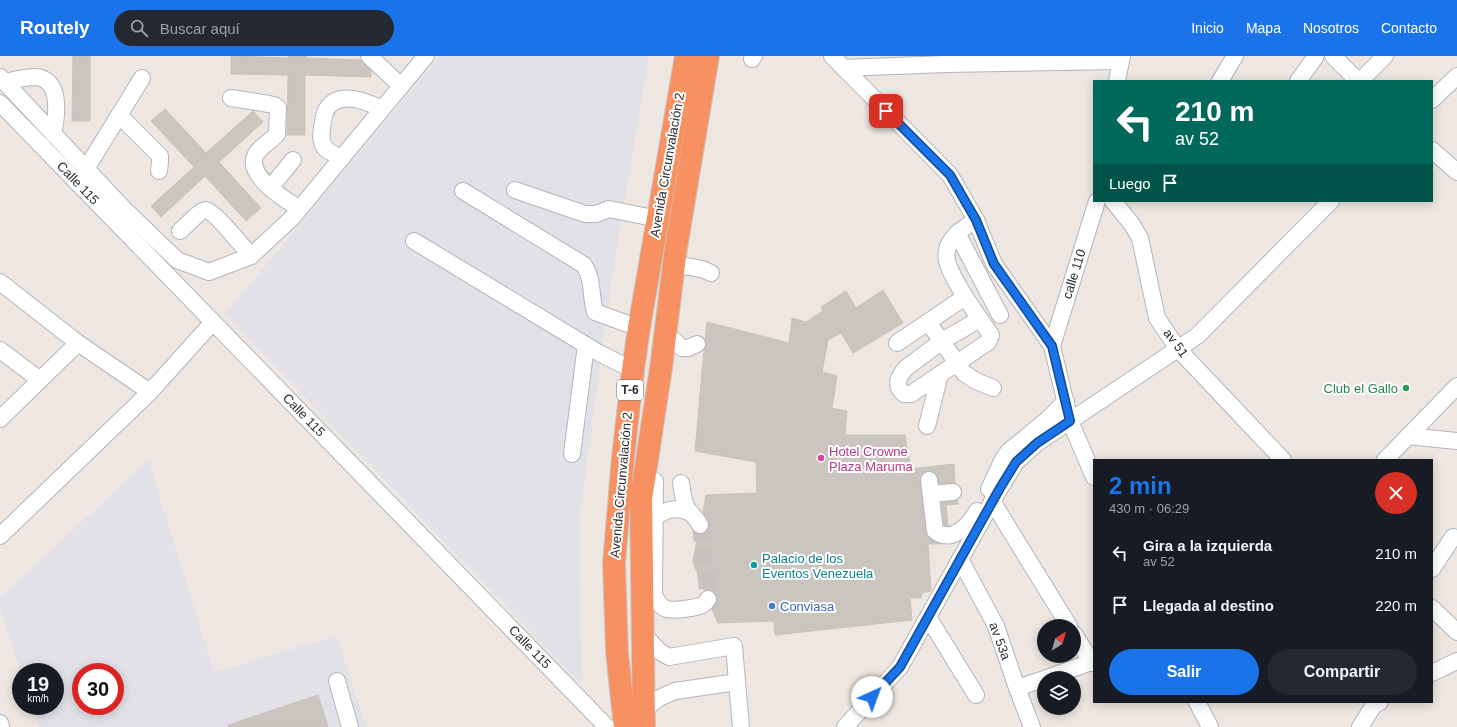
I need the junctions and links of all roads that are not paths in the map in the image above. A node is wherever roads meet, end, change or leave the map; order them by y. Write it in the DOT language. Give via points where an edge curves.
graph roads {
  1 [pos="369,56"];
  2 [pos="686,56"];
  3 [pos="708,56"];
  4 [pos="832,56"];
  5 [pos="1235,56"];
  6 [pos="1316,56"];
  7 [pos="1333,56"];
  8 [pos="1385,56"];
  9 [pos="421,58"];
  10 [pos="1121,59"];
  11 [pos="843,68"];
  12 [pos="1457,76"];
  13 [pos="142,78"];
  14 [pos="2,80"];
  15 [pos="1117,80"];
  16 [pos="1221,80"];
  17 [pos="1299,80"];
  18 [pos="1358,80"];
  19 [pos="1360,80"];
  20 [pos="401,86"];
  21 [pos="231,98"];
  22 [pos="1433,99"];
  23 [pos="0,103"];
  24 [pos="382,109"];
  25 [pos="119,115"];
  26 [pos="54,134"];
  27 [pos="1433,151"];
  28 [pos="342,158"];
  29 [pos="293,160"];
  30 [pos="86,169"];
  31 [pos="159,171"];
  32 [pos="1457,172"];
  33 [pos="270,188"];
  34 [pos="463,190"];
  35 [pos="515,190"];
  36 [pos="1097,202"];
  37 [pos="1115,202"];
  38 [pos="1330,202"];
  39 [pos="299,209"];
  40 [pos="658,219"];
  41 [pos="976,220"];
  42 [pos="180,232"];
  43 [pos="957,233"];
  44 [pos="414,241"];
  45 [pos="251,256"];
  46 [pos="684,266"];
  47 [pos="711,273"];
  48 [pos="0,282"];
  49 [pos="965,297"];
  50 [pos="1000,315"];
  51 [pos="980,319"];
  52 [pos="213,322"];
  53 [pos="928,322"];
  54 [pos="639,328"];
  55 [pos="942,341"];
  56 [pos="78,343"];
  57 [pos="897,343"];
  58 [pos="586,345"];
  59 [pos="1052,346"];
  60 [pos="674,348"];
  61 [pos="1178,349"];
  62 [pos="0,350"];
  63 [pos="696,351"];
  64 [pos="957,363"];
  65 [pos="633,370"];
  66 [pos="940,374"];
  67 [pos="40,380"];
  68 [pos="1457,386"];
  69 [pos="992,388"];
  70 [pos="150,392"];
  71 [pos="1066,401"];
  72 [pos="0,419"];
  73 [pos="1070,421"];
  74 [pos="927,426"];
  75 [pos="1408,436"];
  76 [pos="1457,441"];
  77 [pos="572,454"];
  78 [pos="1282,459"];
  79 [pos="1386,459"];
  80 [pos="1093,475"];
  81 [pos="953,492"];
  82 [pos="992,501"];
  83 [pos="689,512"];
  84 [pos="655,518"];
  85 [pos="700,525"];
  86 [pos="0,536"];
  87 [pos="1454,537"];
  88 [pos="960,559"];
  89 [pos="1433,568"];
  90 [pos="708,599"];
  91 [pos="1433,609"];
  92 [pos="928,617"];
  93 [pos="1065,619"];
  94 [pos="1457,632"];
  95 [pos="642,633"];
  96 [pos="1081,644"];
  97 [pos="1457,661"];
  98 [pos="1093,662"];
  99 [pos="1067,671"];
  100 [pos="1433,673"];
  101 [pos="338,681"];
  102 [pos="1037,681"];
  103 [pos="737,682"];
  104 [pos="1017,688"];
  105 [pos="976,695"];
  106 [pos="1198,703"];
  107 [pos="1376,703"];
  108 [pos="643,719"];
  109 [pos="0,723"];
  110 [pos="603,725"];
  111 [pos="1,727"];
  112 [pos="350,727"];
  113 [pos="625,727"];
  114 [pos="742,727"];
  115 [pos="845,727"];
  116 [pos="1032,727"];
  117 [pos="1210,727"];
  118 [pos="1360,727"];
  1 -- 20 [label="street"];
  2 -- 40 [label="highway, Avenida Circunvalación 2 / T-6"];
  3 -- 95 [label="highway, Avenida Circunvalación 2 / T-6" via="676,248 641,499"];
  4 -- 11 [label="street"];
  5 -- 16 [label="street"];
  6 -- 17 [label="street"];
  7 -- 18 [label="street"];
  8 -- 19 [label="street"];
  9 -- 20 [label="street"];
  10 -- 11 [label="street"];
  10 -- 15 [label="street"];
  11 -- 41 [label="street" via="950,175"];
  12 -- 22 [label="street"];
  13 -- 25 [label="street"];
  14 -- 26 [label="street"];
  14 -- 26 [label="street" via="35,77 45,79 55,91"];
  20 -- 24 [label="street"];
  21 -- 33 [label="street" via="274,105 278,108 277,134 256,154 254,162 260,178"];
  23 -- 52 [label="street, Calle 115"];
  24 -- 28 [label="street"];
  24 -- 28 [label="street" via="360,100 342,99 332,103 326,111 321,138 326,149"];
  25 -- 30 [label="street"];
  25 -- 31 [label="street" via="160,156"];
  26 -- 30 [label="street"];
  27 -- 32 [label="street"];
  28 -- 39 [label="street"];
  29 -- 33 [label="street"];
  30 -- 45 [label="street" via="177,260 209,272"];
  33 -- 39 [label="street"];
  34 -- 54 [label="street" via="584,265 591,280 595,312"];
  35 -- 40 [label="street" via="585,214 596,214 609,209"];
  36 -- 59 [label="street, calle 110"];
  37 -- 61 [label="street, av 51" via="1140,238 1157,318"];
  38 -- 61 [label="street" via="1197,336"];
  39 -- 45 [label="street"];
  40 -- 54 [label="highway, Avenida Circunvalación 2 / T-6"];
  41 -- 43 [label="street"];
  41 -- 59 [label="street" via="994,264"];
  42 -- 45 [label="street" via="201,212 212,212"];
  43 -- 49 [label="street" via="946,251 946,258 948,267"];
  43 -- 50 [label="street"];
  44 -- 58 [label="street"];
  46 -- 47 [label="street"];
  48 -- 56 [label="street"];
  49 -- 51 [label="street"];
  49 -- 53 [label="street"];
  51 -- 55 [label="street"];
  51 -- 64 [label="street" via="991,335 990,339 986,345"];
  52 -- 70 [label="street"];
  52 -- 110 [label="street, Calle 115"];
  53 -- 55 [label="street"];
  53 -- 57 [label="street"];
  54 -- 65 [label="highway, Avenida Circunvalación 2 / T-6"];
  55 -- 64 [label="street"];
  55 -- 66 [label="street" via="901,373 899,390 904,394 911,394"];
  56 -- 67 [label="street"];
  56 -- 70 [label="street"];
  58 -- 65 [label="street"];
  58 -- 77 [label="street"];
  59 -- 71 [label="street"];
  60 -- 63 [label="street"];
  61 -- 73 [label="street"];
  61 -- 78 [label="street, av 51"];
  62 -- 67 [label="street"];
  64 -- 66 [label="street"];
  64 -- 69 [label="street" via="964,373"];
  65 -- 113 [label="highway, Avenida Circunvalación 2 / T-6" via="614,563 617,652"];
  66 -- 74 [label="street"];
  67 -- 72 [label="street"];
  68 -- 75 [label="street"];
  70 -- 86 [label="street"];
  71 -- 73 [label="street"];
  71 -- 81 [label="street" via="1008,452 966,528 952,534 940,534 935,531 930,487"];
  73 -- 80 [label="street"];
  73 -- 82 [label="street" via="1037,443 1016,462"];
  75 -- 76 [label="street"];
  75 -- 79 [label="street"];
  82 -- 88 [label="street"];
  82 -- 93 [label="street"];
  83 -- 84 [label="street" via="671,509"];
  83 -- 84 [label="street" via="681,483 673,491 665,492 659,489 655,481"];
  83 -- 85 [label="street"];
  84 -- 90 [label="street" via="654,595 658,603 666,609 674,610 700,606"];
  87 -- 89 [label="street"];
  88 -- 92 [label="street"];
  88 -- 104 [label="street, av 53a" via="996,626"];
  91 -- 94 [label="street"];
  92 -- 105 [label="street"];
  92 -- 115 [label="street" via="900,667"];
  95 -- 103 [label="street" via="659,651 669,657 734,646"];
  95 -- 108 [label="highway, Avenida Circunvalación 2 / T-6"];
  96 -- 98 [label="street"];
  97 -- 100 [label="street"];
  98 -- 99 [label="street"];
  101 -- 112 [label="street"];
  102 -- 104 [label="street"];
  103 -- 108 [label="street" via="675,691 659,698"];
  103 -- 114 [label="street"];
  104 -- 116 [label="street, av 53a"];
  106 -- 117 [label="street"];
  107 -- 118 [label="street"];
  109 -- 111 [label="street"];
}
